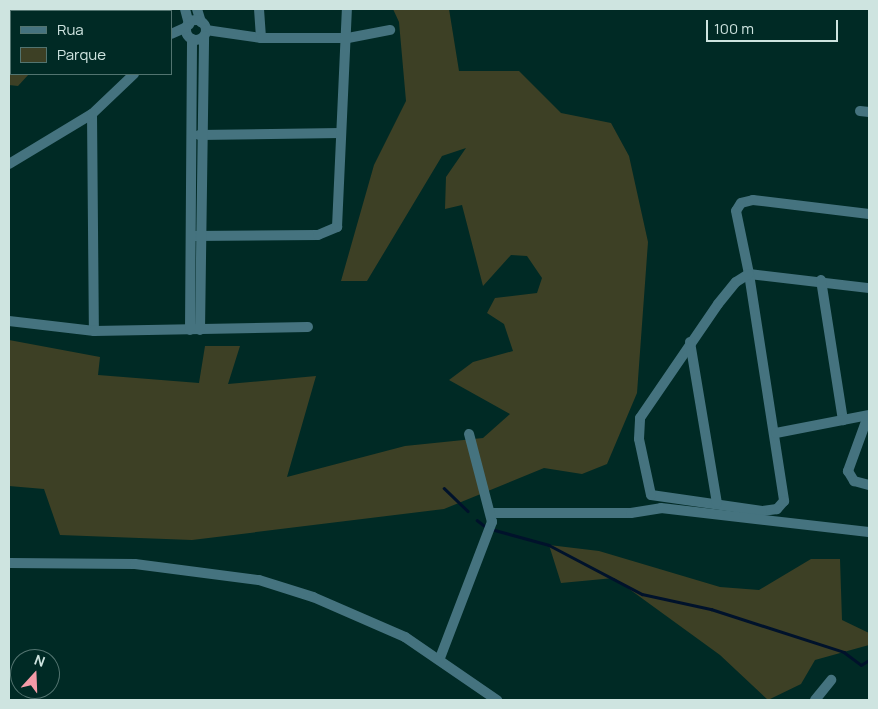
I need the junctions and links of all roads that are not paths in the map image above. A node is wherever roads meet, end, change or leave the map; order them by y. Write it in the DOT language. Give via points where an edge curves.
graph roads {
  1 [pos="185,9"];
  2 [pos="198,9"];
  3 [pos="259,9"];
  4 [pos="347,9"];
  5 [pos="188,26"];
  6 [pos="204,29"];
  7 [pos="390,30"];
  8 [pos="172,34"];
  9 [pos="261,38"];
  10 [pos="348,38"];
  11 [pos="192,39"];
  12 [pos="133,75"];
  13 [pos="92,114"];
  14 [pos="341,133"];
  15 [pos="205,135"];
  16 [pos="192,136"];
  17 [pos="9,164"];
  18 [pos="869,214"];
  19 [pos="197,236"];
  20 [pos="749,274"];
  21 [pos="821,280"];
  22 [pos="869,288"];
  23 [pos="9,321"];
  24 [pos="308,327"];
  25 [pos="195,330"];
  26 [pos="94,331"];
  27 [pos="690,342"];
  28 [pos="869,415"];
  29 [pos="843,420"];
  30 [pos="776,433"];
  31 [pos="469,434"];
  32 [pos="869,485"];
  33 [pos="651,495"];
  34 [pos="717,503"];
  35 [pos="653,508"];
  36 [pos="492,518"];
  37 [pos="869,532"];
  38 [pos="9,563"];
  39 [pos="440,658"];
  40 [pos="831,680"];
  41 [pos="497,700"];
  42 [pos="815,700"];
  1 -- 5 [label="street"];
  2 -- 6 [label="street"];
  3 -- 9 [label="street"];
  4 -- 10 [label="street"];
  5 -- 6 [label="street"];
  5 -- 8 [label="street"];
  5 -- 11 [label="street"];
  6 -- 9 [label="street"];
  6 -- 11 [label="street"];
  6 -- 15 [label="street"];
  7 -- 10 [label="street"];
  9 -- 10 [label="street"];
  10 -- 14 [label="street"];
  11 -- 16 [label="street"];
  12 -- 13 [label="street"];
  13 -- 17 [label="street"];
  13 -- 26 [label="street"];
  14 -- 15 [label="street"];
  14 -- 19 [label="street" via="341,211 334,231"];
  15 -- 16 [label="street"];
  15 -- 19 [label="street"];
  16 -- 19 [label="street"];
  18 -- 20 [label="street" via="753,200 741,203 736,216"];
  19 -- 25 [label="street"];
  20 -- 21 [label="street"];
  20 -- 27 [label="street" via="729,289"];
  20 -- 30 [label="street"];
  21 -- 22 [label="street"];
  21 -- 29 [label="street"];
  23 -- 26 [label="street"];
  24 -- 25 [label="street"];
  25 -- 26 [label="street"];
  27 -- 33 [label="street" via="640,418 639,439"];
  27 -- 34 [label="street"];
  28 -- 29 [label="street"];
  28 -- 32 [label="street" via="848,471 854,481"];
  29 -- 30 [label="street"];
  30 -- 34 [label="street" via="785,484 781,506 762,511"];
  31 -- 36 [label="street"];
  33 -- 34 [label="street"];
  33 -- 35 [label="street"];
  35 -- 36 [label="street" via="631,513"];
  35 -- 37 [label="street"];
  36 -- 39 [label="street" via="490,536"];
  38 -- 39 [label="street" via="135,564 259,580 313,597"];
  39 -- 41 [label="street"];
  40 -- 42 [label="street"];
}
